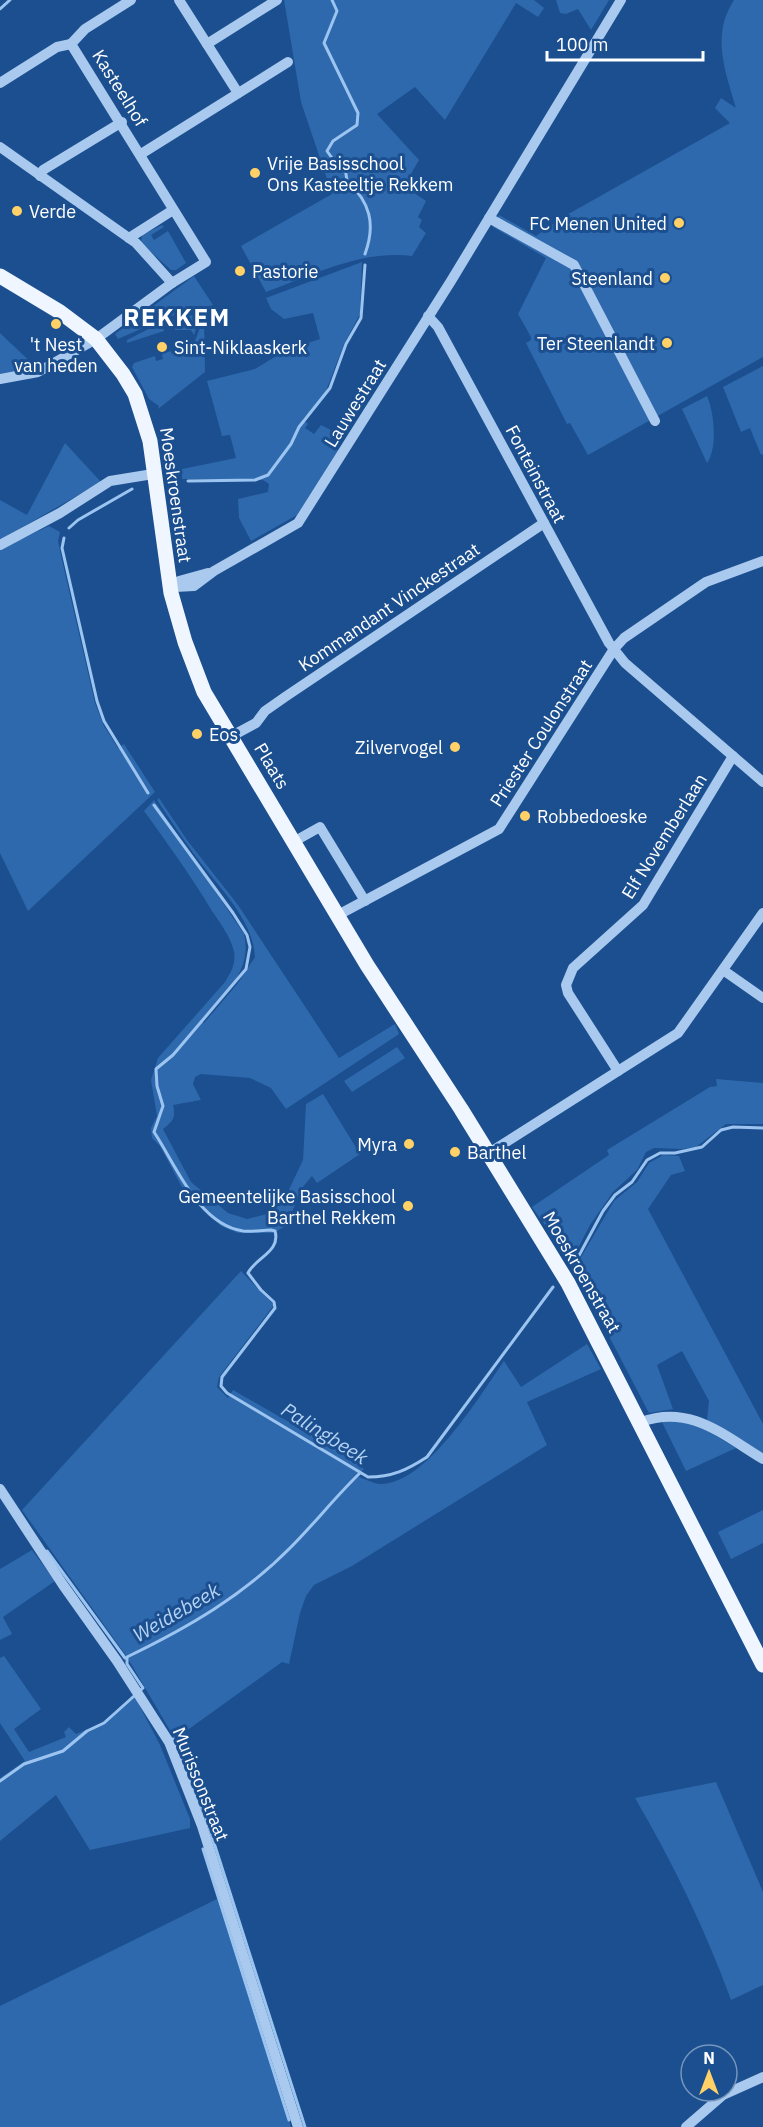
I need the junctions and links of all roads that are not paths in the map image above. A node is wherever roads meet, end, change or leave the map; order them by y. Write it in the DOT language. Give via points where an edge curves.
graph roads {
  1 [pos="131,0"];
  2 [pos="179,0"];
  3 [pos="278,0"];
  4 [pos="621,0"];
  5 [pos="71,44"];
  6 [pos="207,44"];
  7 [pos="288,62"];
  8 [pos="0,83"];
  9 [pos="238,93"];
  10 [pos="122,122"];
  11 [pos="0,147"];
  12 [pos="141,154"];
  13 [pos="40,176"];
  14 [pos="173,210"];
  15 [pos="489,218"];
  16 [pos="129,238"];
  17 [pos="0,276"];
  18 [pos="171,283"];
  19 [pos="428,316"];
  20 [pos="98,337"];
  21 [pos="0,379"];
  22 [pos="655,421"];
  23 [pos="153,474"];
  24 [pos="544,523"];
  25 [pos="0,545"];
  26 [pos="763,561"];
  27 [pos="173,590"];
  28 [pos="614,649"];
  29 [pos="256,723"];
  30 [pos="230,737"];
  31 [pos="733,756"];
  32 [pos="763,782"];
  33 [pos="294,841"];
  34 [pos="365,901"];
  35 [pos="763,913"];
  36 [pos="338,915"];
  37 [pos="723,970"];
  38 [pos="763,998"];
  39 [pos="618,1071"];
  40 [pos="489,1153"];
  41 [pos="641,1422"];
  42 [pos="763,1459"];
  43 [pos="0,1489"];
  44 [pos="763,1665"];
  45 [pos="763,2078"];
  46 [pos="298,2127"];
  47 [pos="686,2127"];
  1 -- 5 [label="street, Kasteelhof" via="85,29"];
  2 -- 6 [label="street"];
  3 -- 6 [label="street"];
  4 -- 15 [label="street, Lauwestraat"];
  5 -- 8 [label="street" via="57,48"];
  5 -- 10 [label="street, Kasteelhof"];
  6 -- 9 [label="street"];
  7 -- 9 [label="street, Kasteelhof"];
  9 -- 12 [label="street, Kasteelhof"];
  10 -- 12 [label="street, Kasteelhof"];
  10 -- 13 [label="street" via="43,170"];
  11 -- 13 [label="street"];
  12 -- 14 [label="street, Kasteelhof"];
  13 -- 16 [label="street"];
  14 -- 16 [label="street"];
  14 -- 18 [label="street, Kasteelhof" via="206,262"];
  15 -- 19 [label="street, Lauwestraat"];
  15 -- 22 [label="street" via="574,265"];
  16 -- 18 [label="street"];
  17 -- 20 [label="main road, Moeskroenstraat"];
  18 -- 20 [label="street"];
  19 -- 24 [label="street, Fonteinstraat" via="438,327"];
  19 -- 27 [label="street, Lauwestraat" via="298,523 214,571 179,581"];
  20 -- 21 [label="street" via="38,372"];
  20 -- 23 [label="main road, Moeskroenstraat" via="139,404"];
  23 -- 25 [label="street" via="110,481"];
  23 -- 27 [label="main road, Moeskroenstraat"];
  24 -- 28 [label="street, Fonteinstraat"];
  24 -- 29 [label="street, Kommandant Vinckestraat" via="285,697"];
  26 -- 28 [label="street, Priester Coulonstraat" via="706,582"];
  27 -- 30 [label="main road, Moeskroenstraat" via="194,667"];
  28 -- 31 [label="street" via="625,663"];
  28 -- 34 [label="street, Priester Coulonstraat" via="499,829"];
  29 -- 30 [label="street, Plaats"];
  30 -- 33 [label="main road, Plaats"];
  31 -- 32 [label="street"];
  31 -- 39 [label="street, Elf Novemberlaan" via="643,905 568,976 568,993"];
  33 -- 34 [label="street" via="320,827"];
  33 -- 36 [label="main road, Plaats"];
  34 -- 36 [label="street, Priester Coulonstraat"];
  35 -- 37 [label="street"];
  36 -- 40 [label="main road, Moeskroenstraat"];
  37 -- 38 [label="street"];
  37 -- 39 [label="street" via="678,1033"];
  39 -- 40 [label="street"];
  40 -- 41 [label="main road, Moeskroenstraat" via="568,1283"];
  41 -- 42 [label="street" via="669,1415 696,1420"];
  41 -- 44 [label="main road, Moeskroenstraat"];
  43 -- 46 [label="street, Murissonstraat" via="169,1742 202,1826"];
  45 -- 47 [label="street" via="723,2095"];
}
